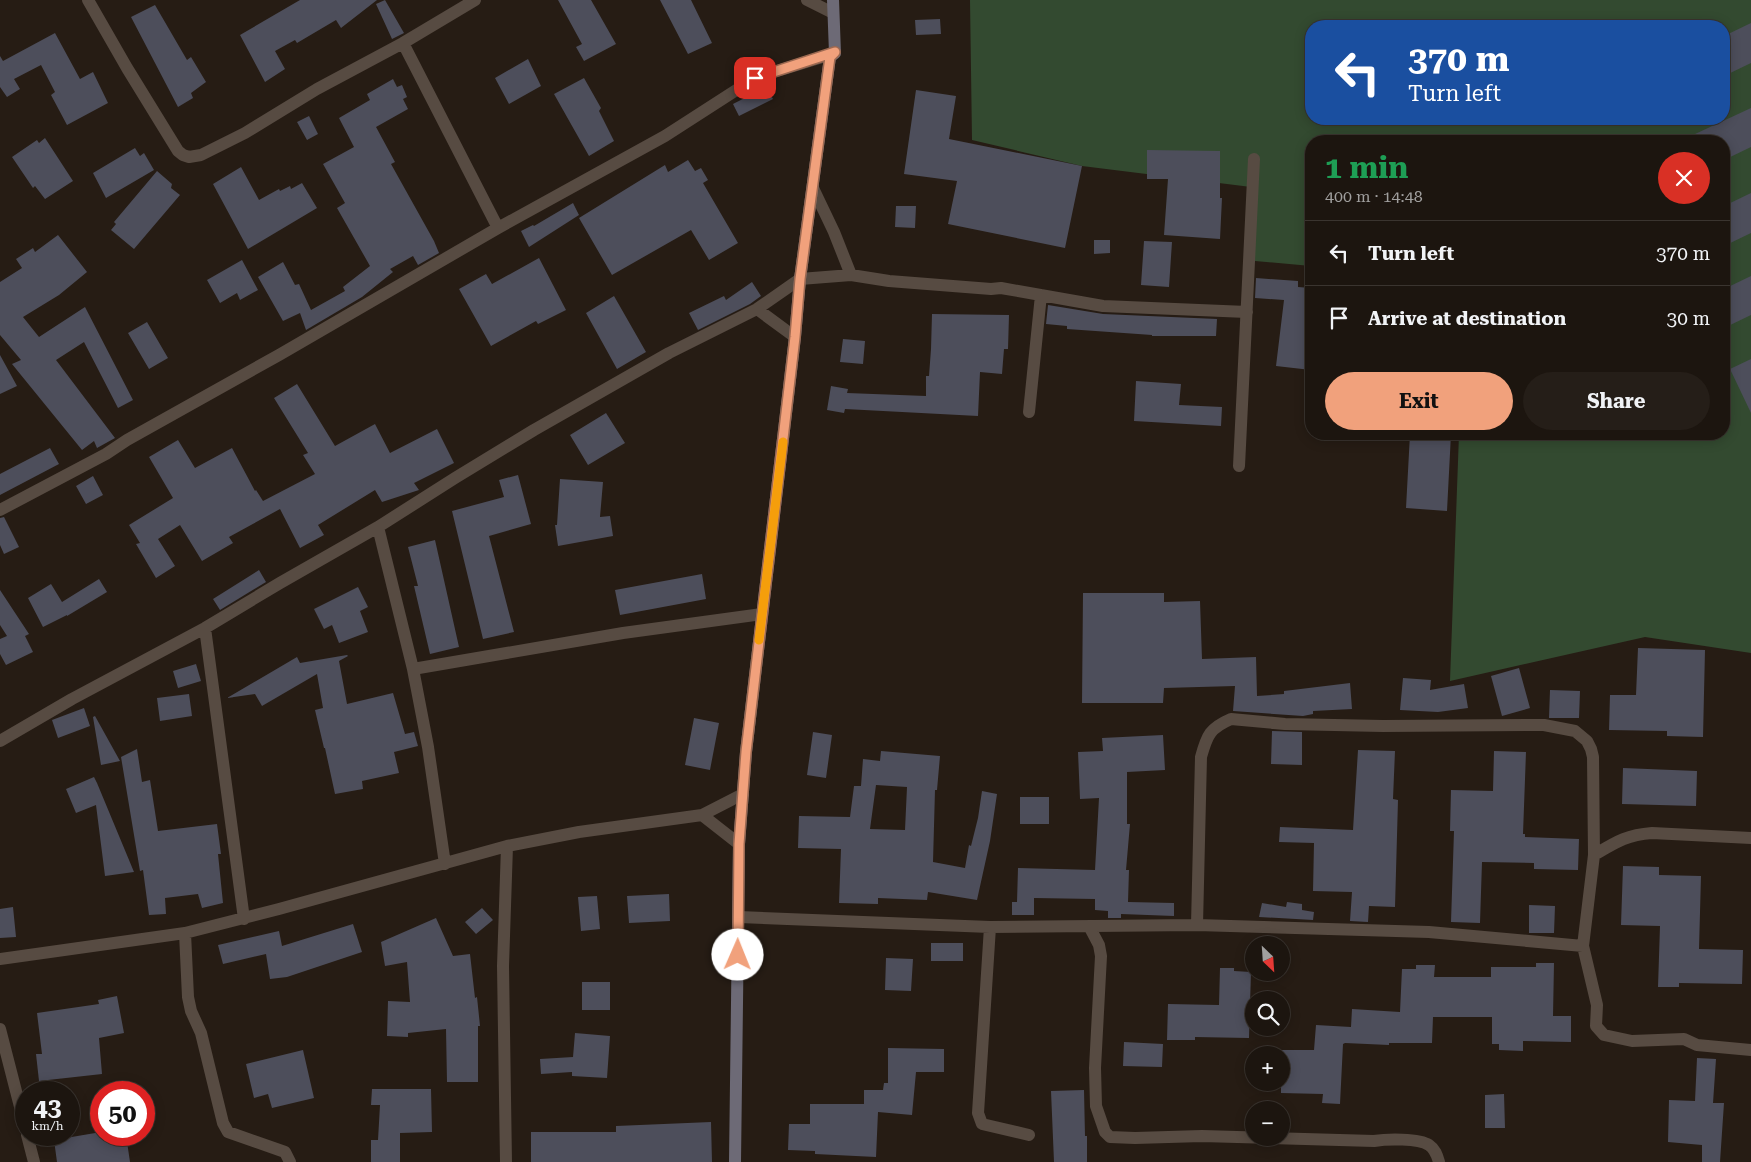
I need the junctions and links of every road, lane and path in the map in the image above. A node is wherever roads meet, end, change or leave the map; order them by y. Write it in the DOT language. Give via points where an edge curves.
graph roads {
  1 [pos="88,0"];
  2 [pos="102,0"];
  3 [pos="475,0"];
  4 [pos="807,0"];
  5 [pos="833,0"];
  6 [pos="833,13"];
  7 [pos="96,14"];
  8 [pos="403,43"];
  9 [pos="835,52"];
  10 [pos="1254,159"];
  11 [pos="813,188"];
  12 [pos="498,228"];
  13 [pos="851,275"];
  14 [pos="800,279"];
  15 [pos="1041,295"];
  16 [pos="757,308"];
  17 [pos="1246,312"];
  18 [pos="795,337"];
  19 [pos="1029,412"];
  20 [pos="1239,466"];
  21 [pos="0,510"];
  22 [pos="378,527"];
  23 [pos="762,614"];
  24 [pos="205,628"];
  25 [pos="412,669"];
  26 [pos="0,741"];
  27 [pos="743,794"];
  28 [pos="702,815"];
  29 [pos="1751,838"];
  30 [pos="739,844"];
  31 [pos="507,846"];
  32 [pos="1594,854"];
  33 [pos="444,864"];
  34 [pos="739,917"];
  35 [pos="244,919"];
  36 [pos="1198,925"];
  37 [pos="1089,926"];
  38 [pos="990,927"];
  39 [pos="184,933"];
  40 [pos="1583,946"];
  41 [pos="0,959"];
  42 [pos="0,1029"];
  43 [pos="1751,1050"];
  44 [pos="15,1087"];
  45 [pos="1029,1135"];
  46 [pos="30,1146"];
  47 [pos="34,1162"];
  48 [pos="290,1162"];
  49 [pos="506,1162"];
  50 [pos="735,1162"];
  51 [pos="1439,1162"];
  1 -- 7 [label="street"];
  2 -- 7 [label="street"];
  3 -- 8 [label="street"];
  4 -- 6 [label="street"];
  5 -- 6 [label="main road"];
  6 -- 9 [label="main road"];
  7 -- 8 [label="street" via="178,151 189,158 245,133 317,89"];
  8 -- 12 [label="street"];
  9 -- 11 [label="main road" via="830,57"];
  9 -- 12 [label="street" via="755,78 665,136"];
  10 -- 17 [label="street"];
  11 -- 13 [label="street"];
  11 -- 14 [label="main road"];
  12 -- 21 [label="street" via="106,454"];
  13 -- 14 [label="street"];
  13 -- 15 [label="street" via="931,285 1001,288"];
  14 -- 16 [label="street"];
  14 -- 18 [label="main road"];
  15 -- 17 [label="street" via="1103,306"];
  15 -- 19 [label="street"];
  16 -- 18 [label="street"];
  16 -- 22 [label="street" via="669,353 534,430"];
  17 -- 20 [label="street"];
  18 -- 23 [label="main road"];
  22 -- 24 [label="street"];
  22 -- 25 [label="street"];
  23 -- 25 [label="street" via="623,632"];
  23 -- 27 [label="main road"];
  24 -- 26 [label="street"];
  24 -- 35 [label="street"];
  25 -- 33 [label="street" via="428,747"];
  27 -- 28 [label="street"];
  27 -- 30 [label="main road"];
  28 -- 30 [label="street"];
  28 -- 31 [label="street" via="579,832"];
  29 -- 32 [label="street" via="1639,834 1624,837"];
  30 -- 34 [label="main road"];
  31 -- 33 [label="street"];
  31 -- 49 [label="street" via="503,966"];
  32 -- 36 [label="street" via="1593,757 1587,741 1575,731 1544,725 1383,726 1285,724 1231,719 1206,737 1201,757"];
  32 -- 40 [label="street"];
  33 -- 35 [label="street"];
  34 -- 38 [label="street"];
  34 -- 50 [label="main road"];
  35 -- 39 [label="street"];
  36 -- 37 [label="street"];
  36 -- 40 [label="street" via="1429,932"];
  37 -- 38 [label="street"];
  37 -- 51 [label="street" via="1099,944 1101,956 1096,1106 1110,1137 1385,1139 1423,1142 1435,1151"];
  38 -- 45 [label="street" via="978,1113 982,1124"];
  39 -- 41 [label="street"];
  39 -- 48 [label="street" via="188,997 201,1033 223,1123 228,1132 285,1152"];
  40 -- 43 [label="street" via="1597,1005 1596,1026 1604,1034 1632,1042 1684,1039 1697,1045"];
  42 -- 44 [label="street"];
  46 -- 47 [label="street"];
}
